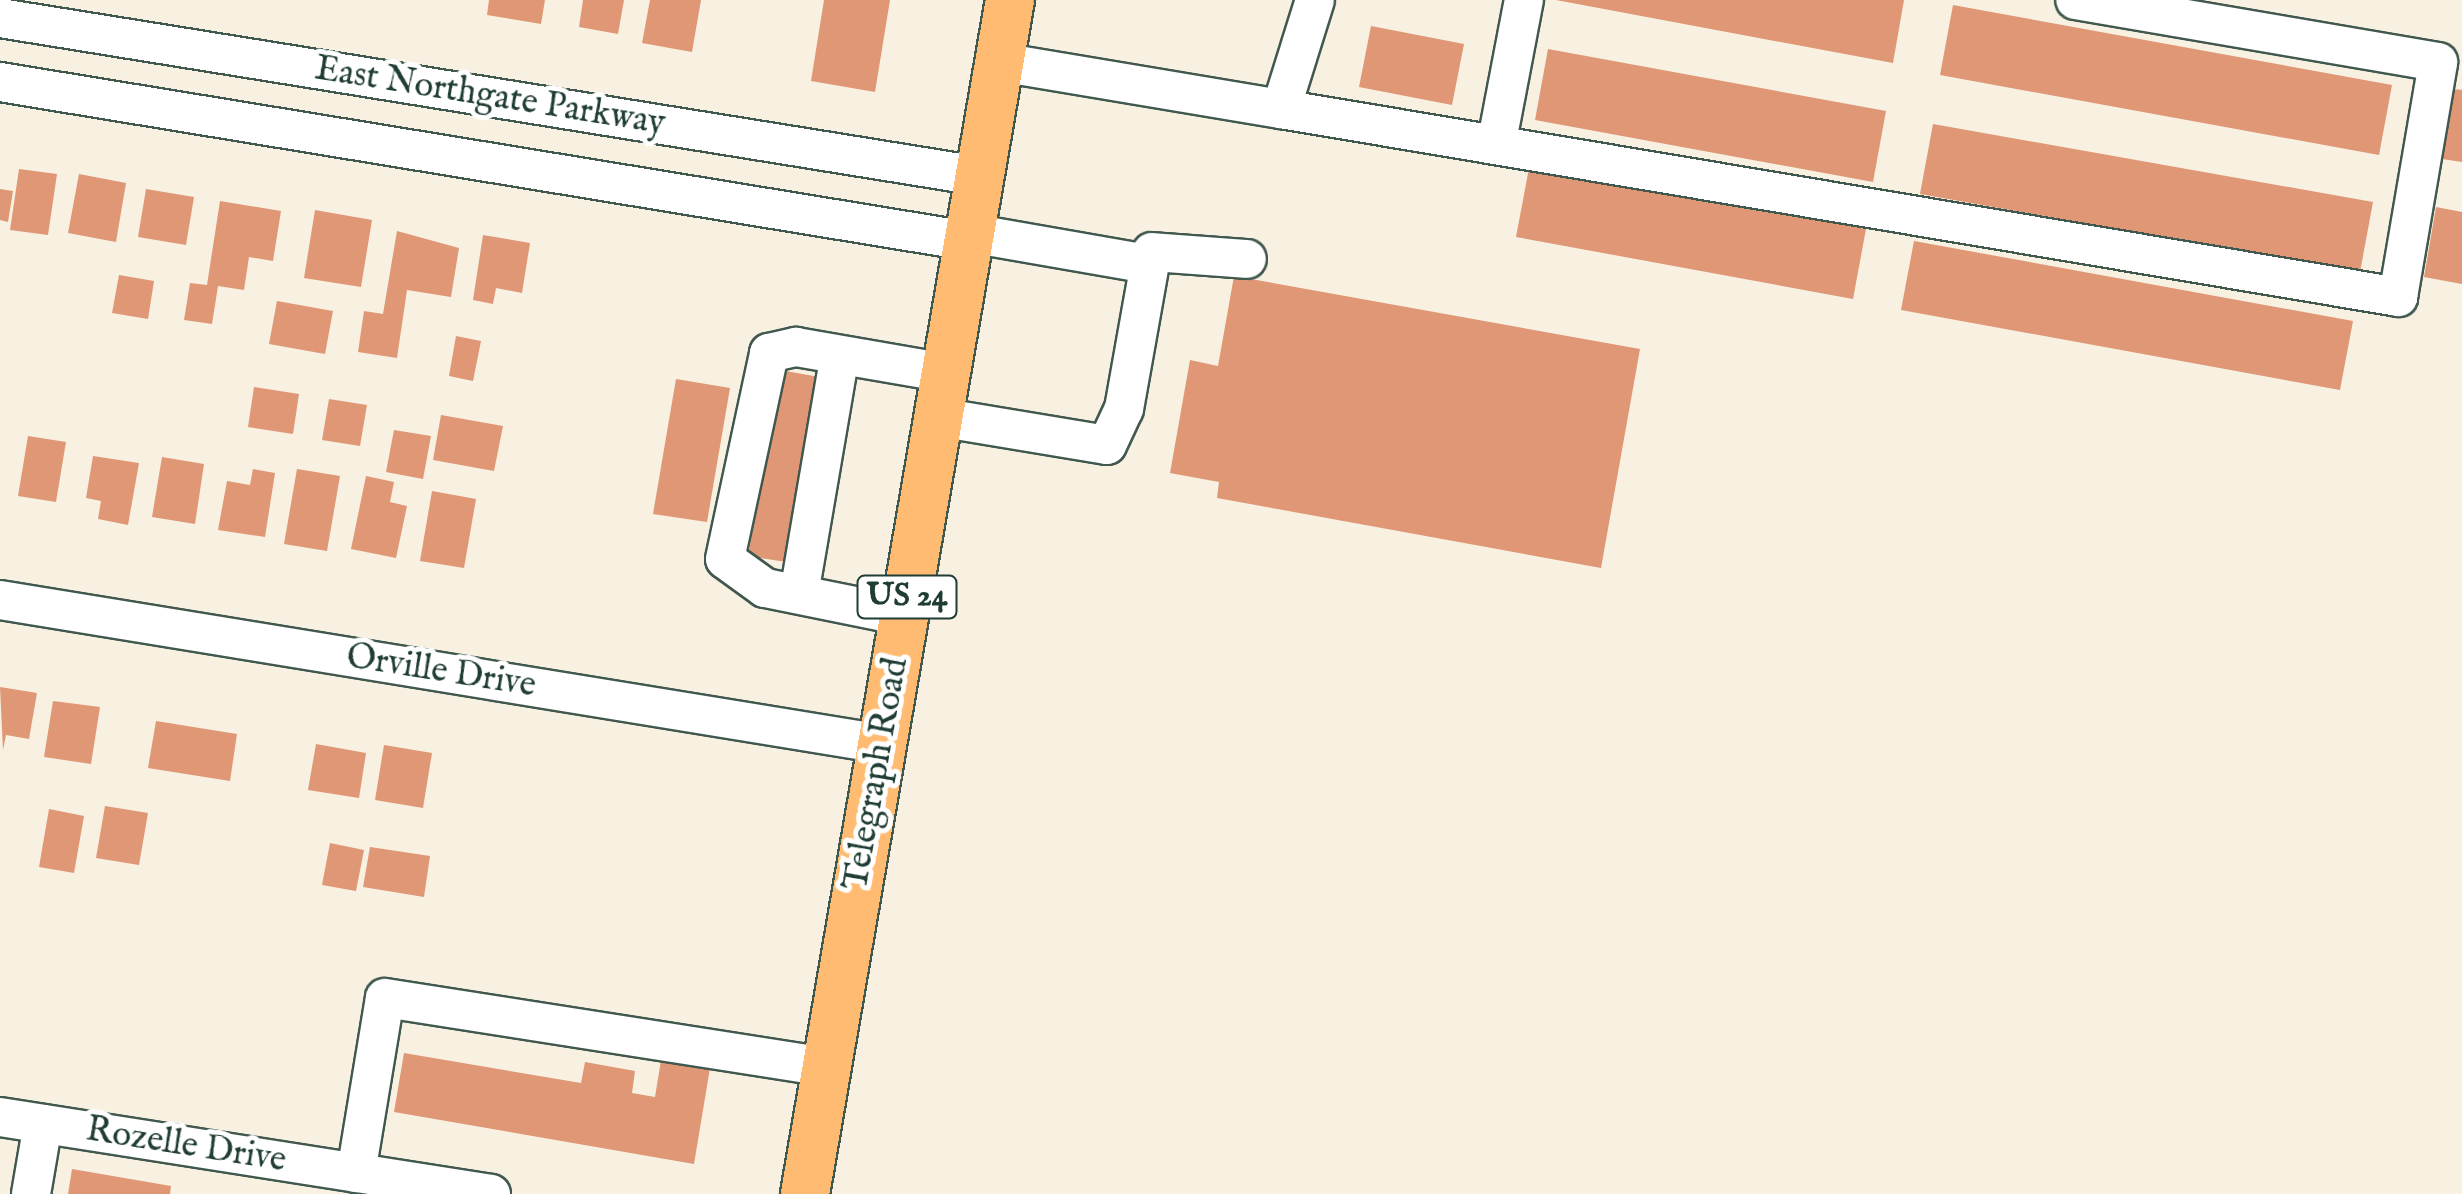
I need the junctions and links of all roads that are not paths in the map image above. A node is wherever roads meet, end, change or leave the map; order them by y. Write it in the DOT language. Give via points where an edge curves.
graph roads {
  1 [pos="1010,0"];
  2 [pos="1315,0"];
  3 [pos="1524,0"];
  4 [pos="2075,0"];
  5 [pos="0,18"];
  6 [pos="999,62"];
  7 [pos="0,82"];
  8 [pos="1280,109"];
  9 [pos="1497,141"];
  10 [pos="979,176"];
  11 [pos="969,237"];
  12 [pos="1247,260"];
  13 [pos="1148,264"];
  14 [pos="840,355"];
  15 [pos="942,395"];
  16 [pos="799,594"];
  17 [pos="0,600"];
  18 [pos="904,616"];
  19 [pos="882,744"];
  20 [pos="827,1067"];
  21 [pos="0,1118"];
  22 [pos="43,1124"];
  23 [pos="356,1173"];
  24 [pos="32,1194"];
  25 [pos="491,1194"];
  26 [pos="805,1194"];
  1 -- 6 [label="main road, Telegraph Road / US 24"];
  2 -- 8 [label="street"];
  3 -- 9 [label="street"];
  4 -- 9 [label="street" via="2438,62 2398,297"];
  5 -- 10 [label="street, East Northgate Parkway"];
  6 -- 8 [label="street"];
  6 -- 10 [label="main road, Telegraph Road / US 24"];
  7 -- 11 [label="street, East Northgate Parkway"];
  8 -- 9 [label="street"];
  10 -- 11 [label="main road, Telegraph Road / US 24"];
  11 -- 13 [label="street, East Northgate Parkway"];
  11 -- 15 [label="main road, Telegraph Road / US 24"];
  12 -- 13 [label="street" via="1169,248 1152,252"];
  13 -- 15 [label="street" via="1124,409 1107,445"];
  14 -- 15 [label="street"];
  14 -- 16 [label="street"];
  14 -- 16 [label="street" via="796,348 769,353 759,371 725,558 740,576"];
  15 -- 18 [label="main road, Telegraph Road / US 24"];
  16 -- 18 [label="street"];
  17 -- 19 [label="street, Orville Drive"];
  18 -- 19 [label="main road, Telegraph Road / US 24"];
  19 -- 20 [label="main road, Telegraph Road / US 24"];
  20 -- 23 [label="street" via="385,998"];
  20 -- 26 [label="main road, Telegraph Road / US 24"];
  21 -- 22 [label="street, Rozelle Drive"];
  22 -- 23 [label="street, Rozelle Drive"];
  22 -- 24 [label="street"];
  23 -- 25 [label="street, Rozelle Drive"];
}
